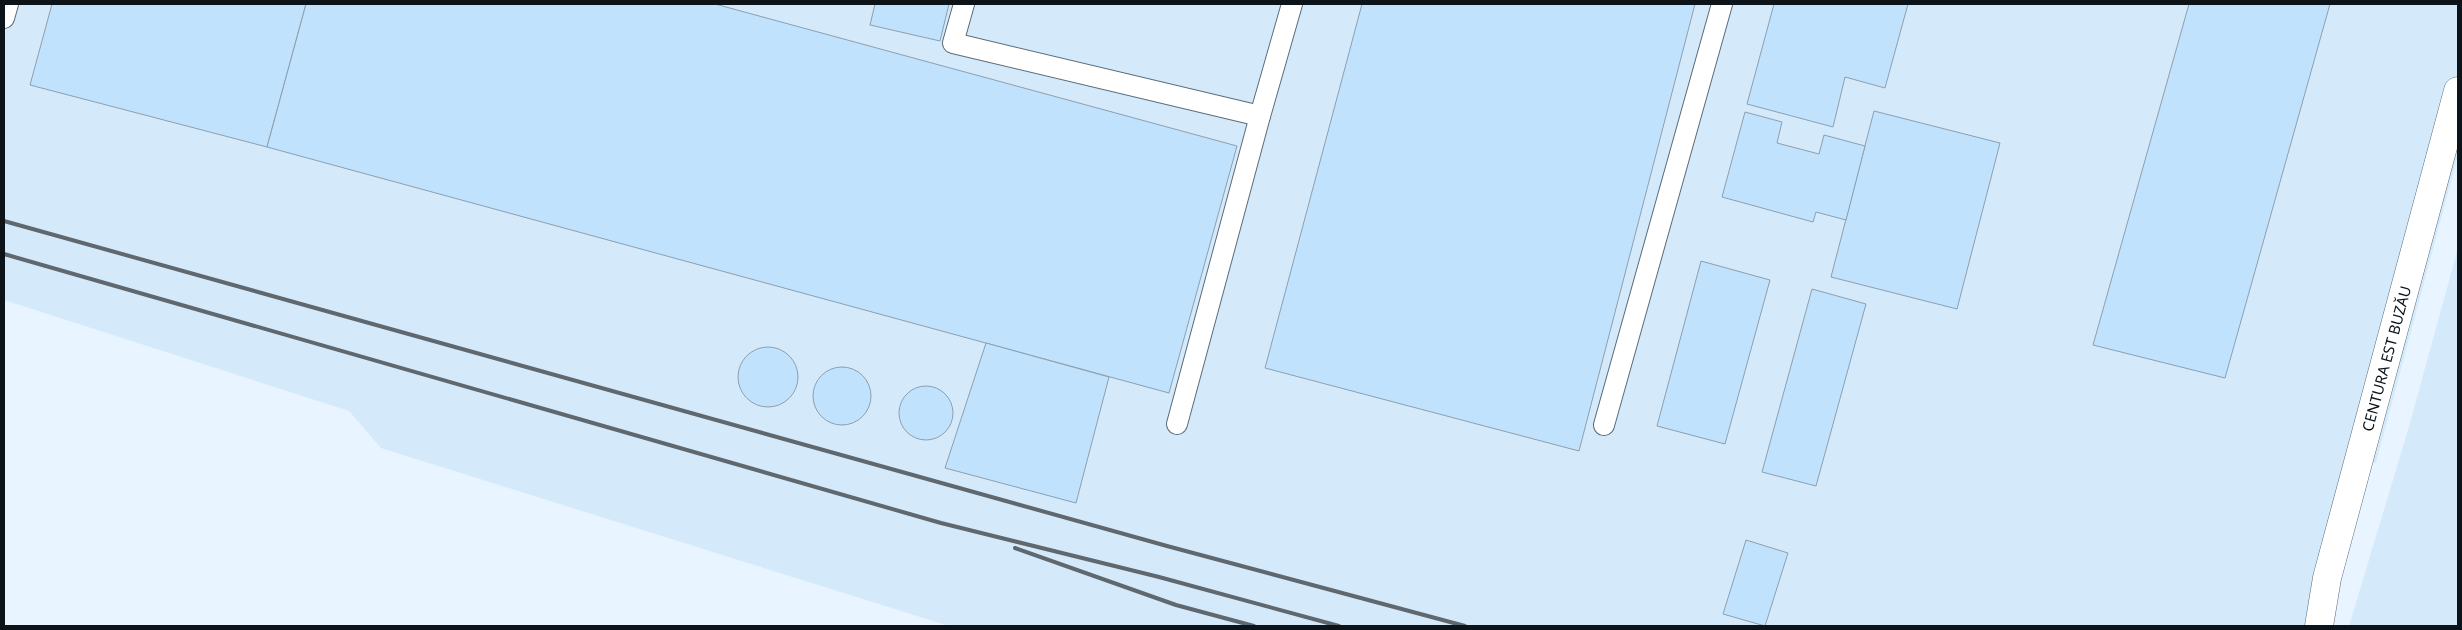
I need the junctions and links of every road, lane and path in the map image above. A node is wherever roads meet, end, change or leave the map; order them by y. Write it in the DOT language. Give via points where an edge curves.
graph roads {
  1 [pos="8,4"];
  2 [pos="964,4"];
  3 [pos="1292,4"];
  4 [pos="1722,4"];
  5 [pos="4,18"];
  6 [pos="2458,91"];
  7 [pos="1260,116"];
  8 [pos="1177,424"];
  9 [pos="1604,425"];
  10 [pos="2319,626"];
  1 -- 5 [label="lane"];
  2 -- 7 [label="lane" via="953,43"];
  3 -- 7 [label="lane"];
  4 -- 9 [label="lane"];
  6 -- 10 [label="main road, CENTURA EST BUZĂU" via="2327,578"];
  7 -- 8 [label="lane"];
}
